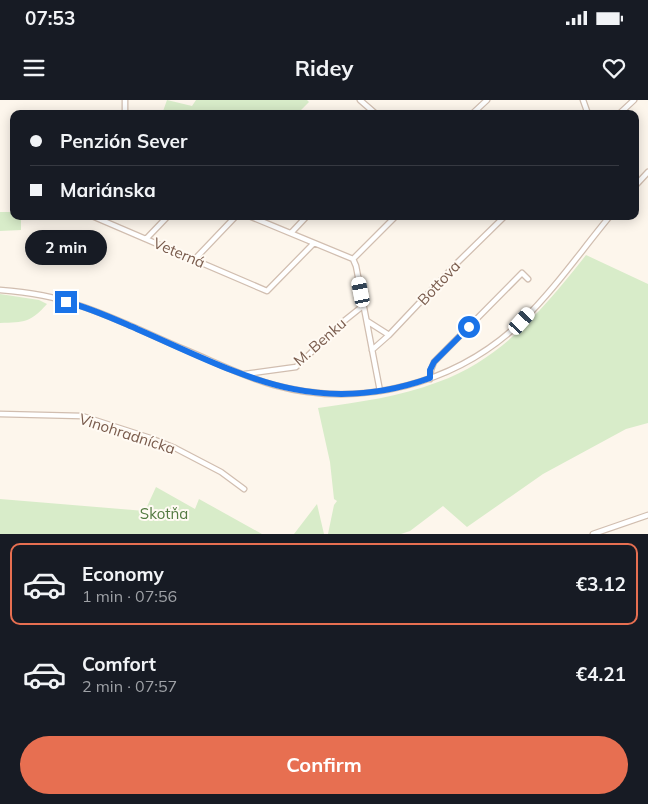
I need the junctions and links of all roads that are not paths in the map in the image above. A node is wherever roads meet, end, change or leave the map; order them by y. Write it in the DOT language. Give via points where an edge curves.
graph roads {
  1 [pos="360,100"];
  2 [pos="487,100"];
  3 [pos="634,100"];
  4 [pos="371,110"];
  5 [pos="476,110"];
  6 [pos="623,110"];
  7 [pos="648,172"];
  8 [pos="639,182"];
  9 [pos="164,220"];
  10 [pos="232,220"];
  11 [pos="259,220"];
  12 [pos="303,220"];
  13 [pos="392,220"];
  14 [pos="501,220"];
  15 [pos="607,220"];
  16 [pos="103,221"];
  17 [pos="291,233"];
  18 [pos="146,239"];
  19 [pos="314,243"];
  20 [pos="353,259"];
  21 [pos="194,260"];
  22 [pos="528,279"];
  23 [pos="0,290"];
  24 [pos="364,306"];
  25 [pos="366,321"];
  26 [pos="389,335"];
  27 [pos="372,350"];
  28 [pos="243,375"];
  29 [pos="430,378"];
  30 [pos="380,391"];
  31 [pos="0,414"];
  32 [pos="244,488"];
  33 [pos="648,515"];
  34 [pos="593,534"];
  1 -- 4 [label="street"];
  2 -- 5 [label="street"];
  3 -- 6 [label="street"];
  7 -- 8 [label="street"];
  9 -- 18 [label="street"];
  10 -- 21 [label="street"];
  11 -- 17 [label="street"];
  12 -- 17 [label="street"];
  13 -- 20 [label="street"];
  14 -- 26 [label="street, Bottova"];
  15 -- 29 [label="street" via="522,321 476,356"];
  16 -- 18 [label="street, Veterná"];
  17 -- 19 [label="street"];
  18 -- 21 [label="street, Veterná"];
  19 -- 20 [label="street"];
  19 -- 21 [label="street, Veterná" via="266,290"];
  20 -- 24 [label="street"];
  22 -- 29 [label="street" via="522,273 434,362"];
  23 -- 28 [label="street" via="40,295 78,305"];
  24 -- 25 [label="street"];
  24 -- 28 [label="street, M. Benku" via="296,367"];
  25 -- 26 [label="street"];
  25 -- 27 [label="street"];
  26 -- 27 [label="street, Bottova"];
  27 -- 30 [label="street"];
  28 -- 30 [label="street" via="312,393 347,395"];
  29 -- 30 [label="street"];
  31 -- 32 [label="street, Vinohradnícka" via="82,416 175,448"];
  33 -- 34 [label="street"];
}
